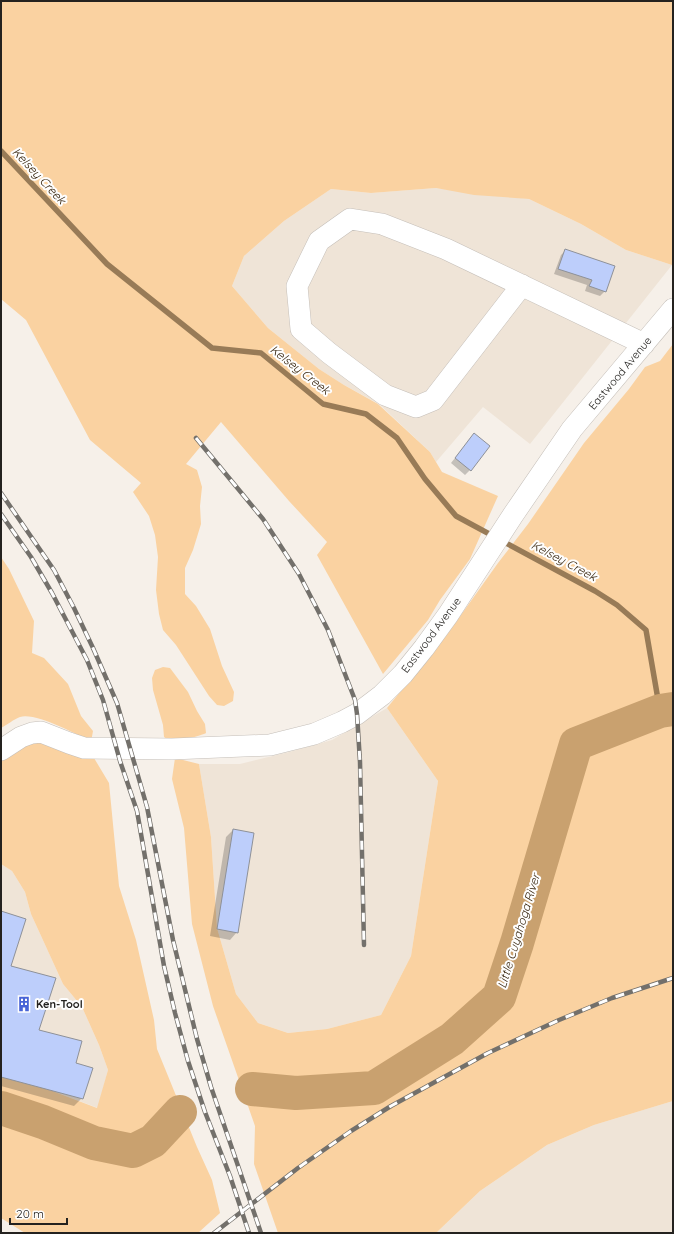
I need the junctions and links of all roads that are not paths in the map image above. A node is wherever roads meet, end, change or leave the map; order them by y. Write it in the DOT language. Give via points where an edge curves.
graph roads {
  1 [pos="522,285"];
  2 [pos="673,309"];
  3 [pos="644,344"];
  4 [pos="1,750"];
  1 -- 1 [label="street" via="446,249 382,224 350,219 319,241 296,286 301,329 329,354 385,394 416,407 433,400"];
  1 -- 3 [label="street"];
  2 -- 3 [label="street, Eastwood Avenue"];
  3 -- 4 [label="street, Eastwood Avenue" via="572,429 424,648 382,695 357,714 314,734 270,744 172,749 84,748 41,732 21,737"];
}
